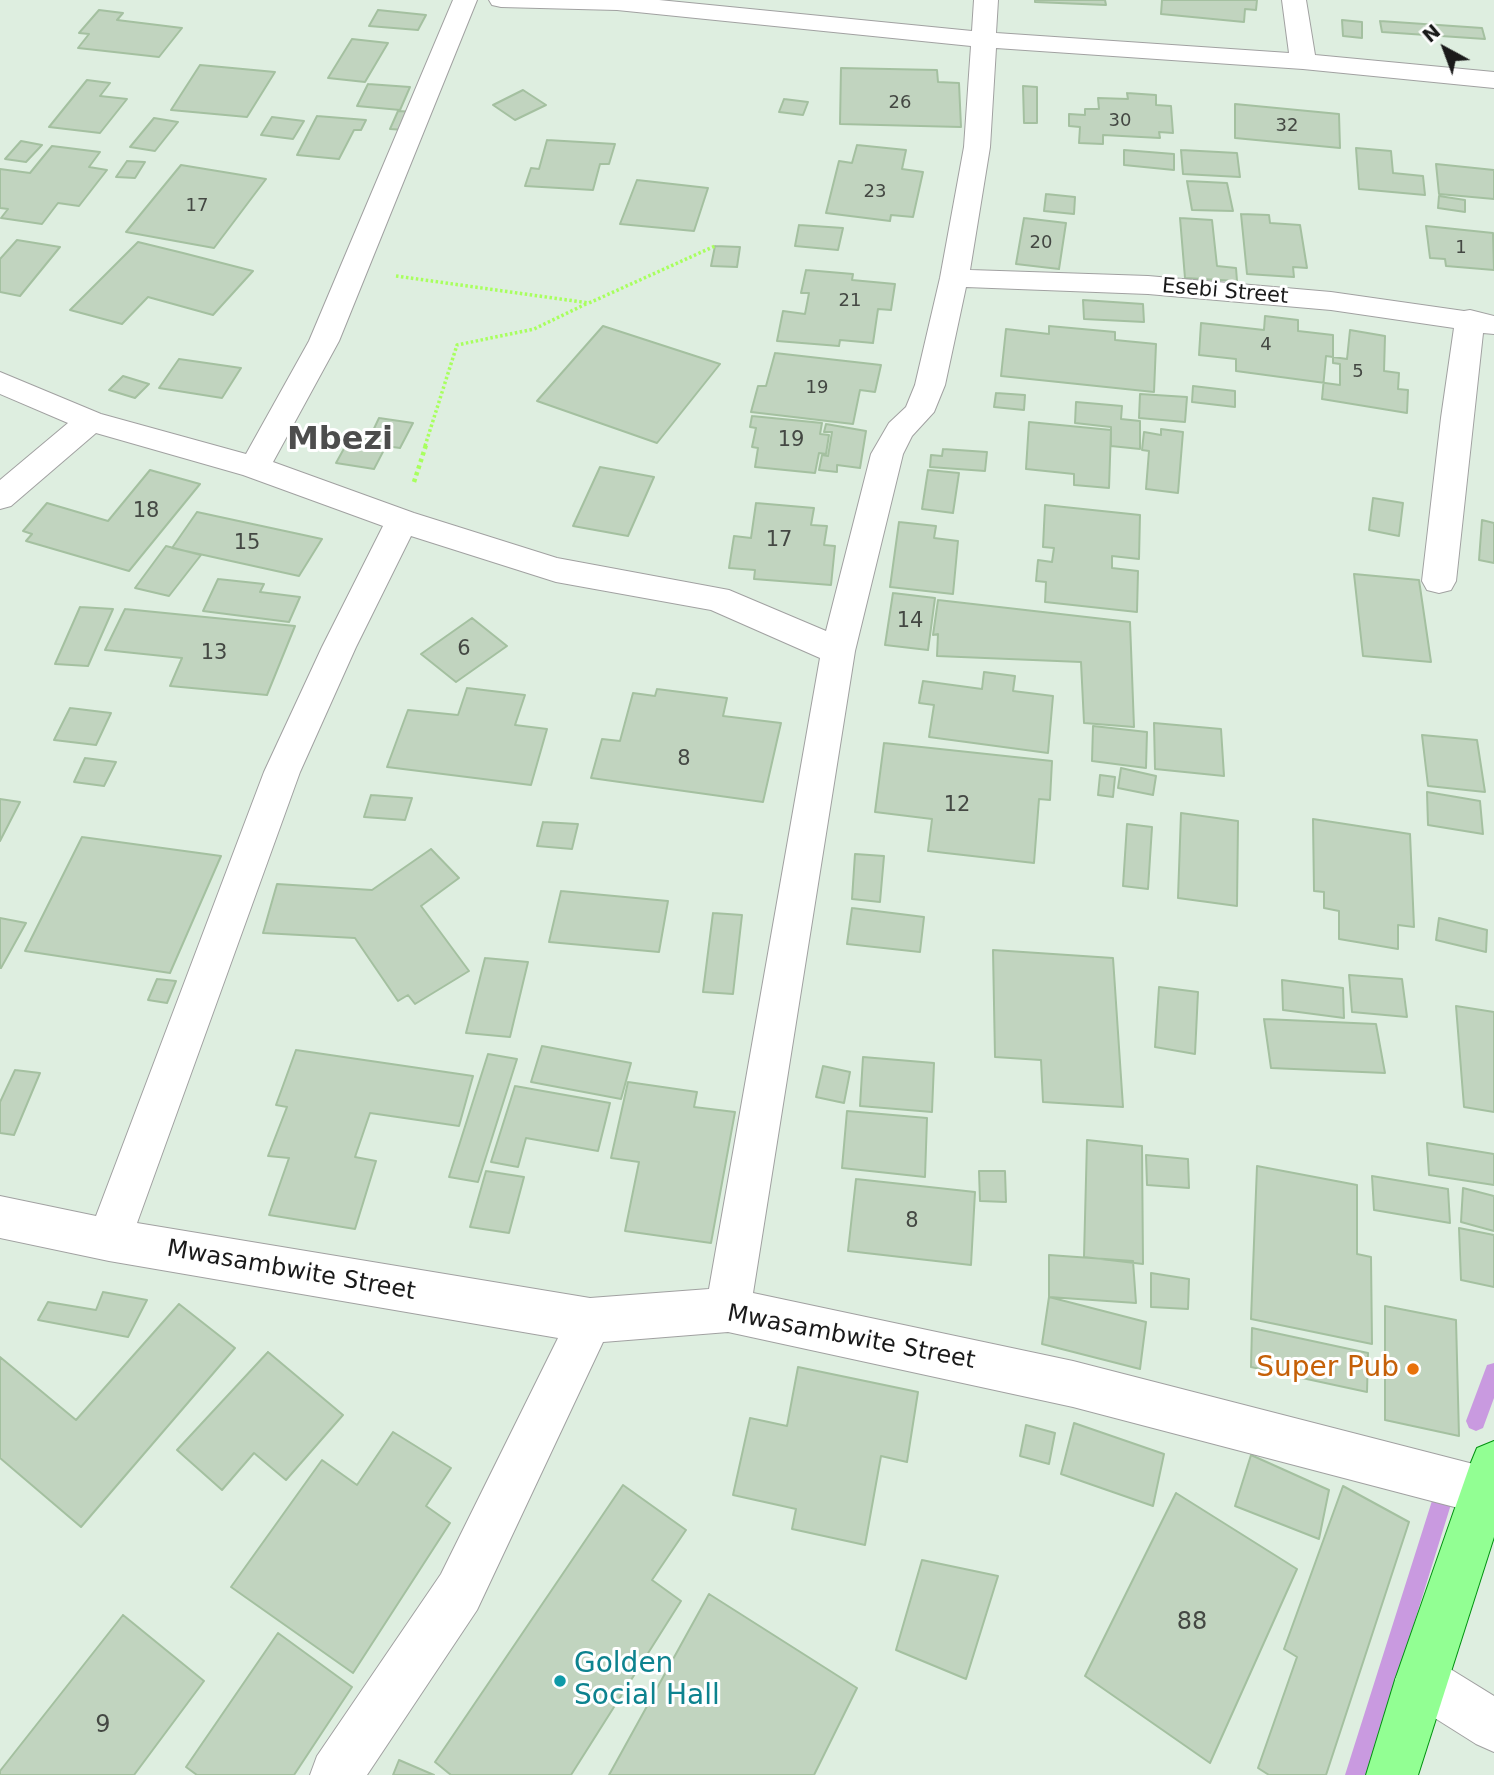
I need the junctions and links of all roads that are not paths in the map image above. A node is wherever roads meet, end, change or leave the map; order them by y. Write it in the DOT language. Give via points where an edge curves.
graph roads {
  1 [pos="465,0"];
  2 [pos="501,0"];
  3 [pos="986,0"];
  4 [pos="1294,0"];
  5 [pos="618,2"];
  6 [pos="983,40"];
  7 [pos="1303,61"];
  8 [pos="1494,80"];
  9 [pos="954,278"];
  10 [pos="1482,322"];
  11 [pos="0,382"];
  12 [pos="90,421"];
  13 [pos="254,467"];
  14 [pos="0,498"];
  15 [pos="402,521"];
  16 [pos="1439,581"];
  17 [pos="838,651"];
  18 [pos="0,1217"];
  19 [pos="109,1240"];
  20 [pos="728,1310"];
  21 [pos="590,1321"];
  22 [pos="1490,1478"];
  23 [pos="1420,1681"];
  24 [pos="1494,1726"];
  25 [pos="336,1775"];
  26 [pos="1392,1775"];
  1 -- 13 [label="street" via="324,341"];
  2 -- 5 [label="street"];
  3 -- 6 [label="street"];
  4 -- 7 [label="street"];
  5 -- 6 [label="street"];
  6 -- 7 [label="street"];
  6 -- 9 [label="street" via="977,147"];
  7 -- 8 [label="street"];
  9 -- 10 [label="street, Esebi Street" via="1148,285"];
  9 -- 17 [label="street" via="930,385 919,412 900,430 887,454"];
  10 -- 16 [label="street" via="1456,418"];
  11 -- 12 [label="street"];
  12 -- 13 [label="street"];
  12 -- 14 [label="street"];
  13 -- 15 [label="street"];
  15 -- 17 [label="street" via="556,570 718,599"];
  15 -- 19 [label="street" via="282,772"];
  17 -- 20 [label="street"];
  18 -- 19 [label="street, Mwasambwite Street"];
  19 -- 21 [label="street, Mwasambwite Street"];
  20 -- 21 [label="street, Mwasambwite Street"];
  20 -- 22 [label="street, Mwasambwite Street"];
  21 -- 25 [label="street" via="459,1592"];
  22 -- 23 [label="main road"];
  23 -- 24 [label="street"];
  23 -- 26 [label="main road"];
}
